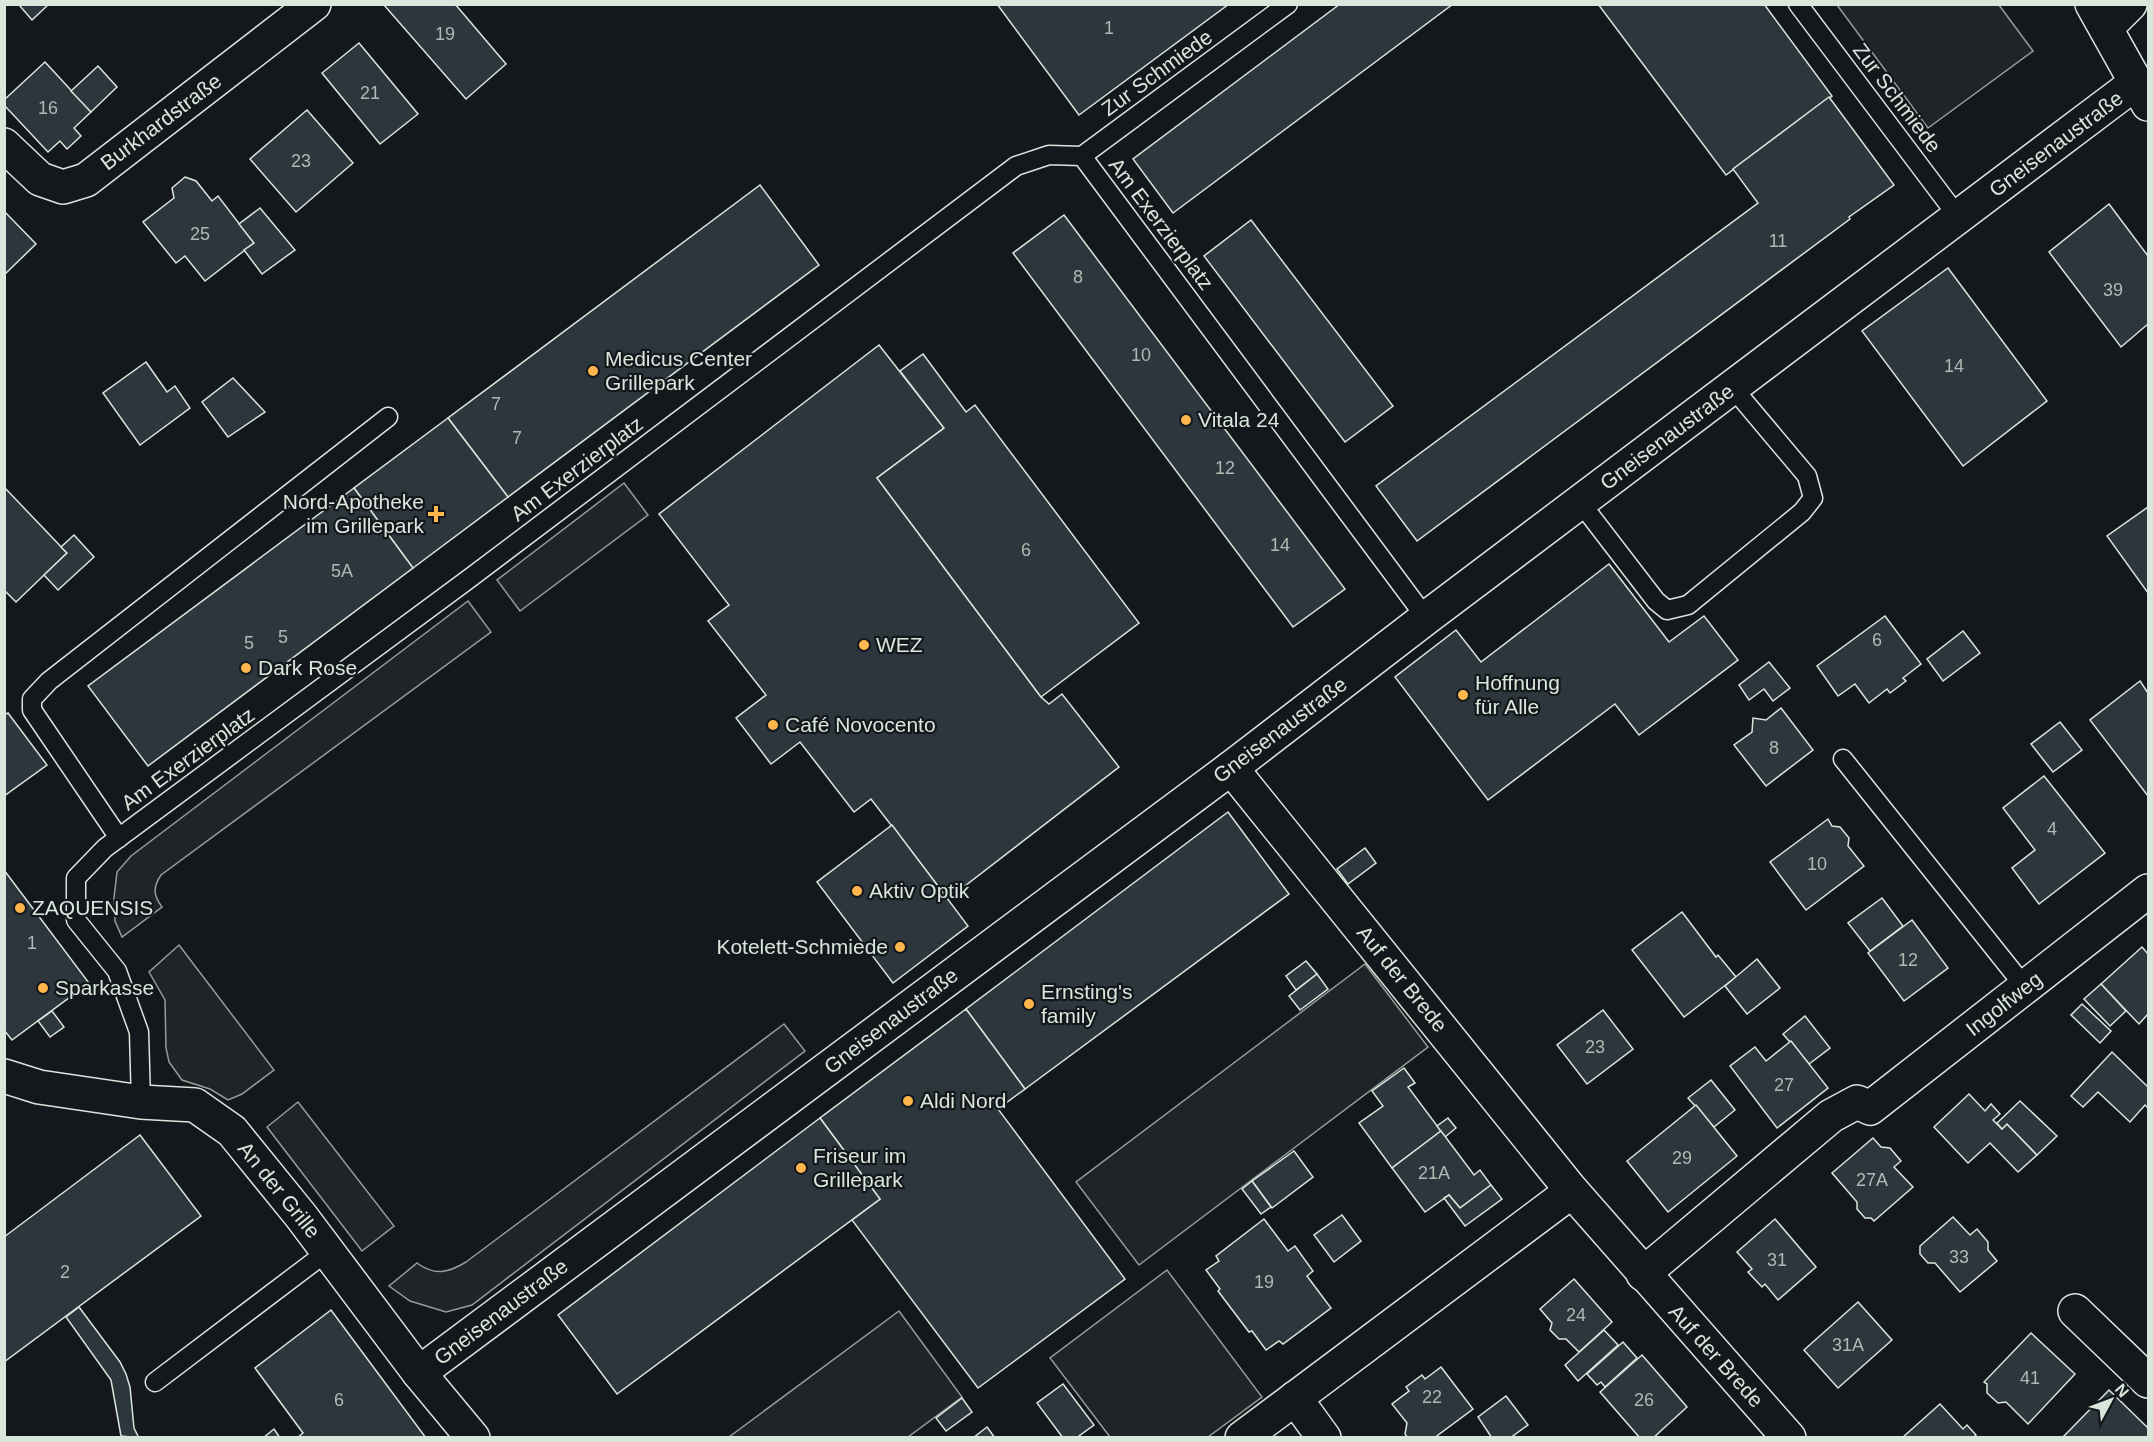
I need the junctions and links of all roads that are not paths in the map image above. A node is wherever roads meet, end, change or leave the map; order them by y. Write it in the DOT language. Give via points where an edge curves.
graph roads {
  1 [pos="314,4"];
  2 [pos="1288,4"];
  3 [pos="1798,4"];
  4 [pos="2130,4"];
  5 [pos="2099,16"];
  6 [pos="2143,93"];
  7 [pos="4,145"];
  8 [pos="1082,156"];
  9 [pos="1959,218"];
  10 [pos="1733,388"];
  11 [pos="388,417"];
  12 [pos="1580,502"];
  13 [pos="1426,618"];
  14 [pos="1843,759"];
  15 [pos="1231,768"];
  16 [pos="119,838"];
  17 [pos="2148,891"];
  18 [pos="2025,987"];
  19 [pos="4,1076"];
  20 [pos="141,1102"];
  21 [pos="1572,1191"];
  22 [pos="328,1251"];
  23 [pos="1643,1274"];
  24 [pos="2075,1311"];
  25 [pos="419,1373"];
  26 [pos="155,1382"];
  27 [pos="2148,1382"];
  28 [pos="1295,1398"];
  29 [pos="473,1437"];
  30 [pos="1242,1437"];
  31 [pos="1324,1437"];
  32 [pos="1789,1437"];
  1 -- 7 [label="street, Burkhardstraße" via="86,180 63,187 40,179"];
  2 -- 8 [label="lane, Zur Schmiede"];
  3 -- 9 [label="lane, Zur Schmiede"];
  4 -- 5 [label="street"];
  5 -- 6 [label="street"];
  6 -- 9 [label="street, Gneisenaustraße"];
  8 -- 13 [label="lane, Am Exerzierplatz"];
  8 -- 16 [label="lane, Am Exerzierplatz" via="1049,155 1016,166"];
  9 -- 10 [label="street, Gneisenaustraße"];
  10 -- 12 [label="street, Gneisenaustraße"];
  10 -- 12 [label="lane" via="1807,476 1813,498 1802,512 1688,605 1667,610 1656,601"];
  11 -- 16 [label="lane" via="58,674 32,699 32,710"];
  12 -- 13 [label="street, Gneisenaustraße"];
  13 -- 15 [label="street, Gneisenaustraße"];
  14 -- 18 [label="lane"];
  15 -- 21 [label="street, Auf der Brede"];
  15 -- 25 [label="street, Gneisenaustraße"];
  16 -- 20 [label="lane, Am Exerzierplatz" via="76,878 76,920 117,971 139,1032"];
  17 -- 18 [label="street, Ingolfweg"];
  18 -- 23 [label="street, Ingolfweg" via="1870,1108 1857,1102 1831,1116"];
  19 -- 20 [label="street, An der Grille" via="39,1087"];
  20 -- 22 [label="street, An der Grille" via="195,1105 232,1131"];
  21 -- 23 [label="street, Auf der Brede"];
  21 -- 28 [label="street"];
  22 -- 25 [label="street, An der Grille"];
  22 -- 26 [label="lane"];
  23 -- 32 [label="street, Auf der Brede"];
  24 -- 27 [label="street"];
  25 -- 29 [label="street, An der Grille"];
  28 -- 30 [label="street"];
  28 -- 31 [label="street"];
}
